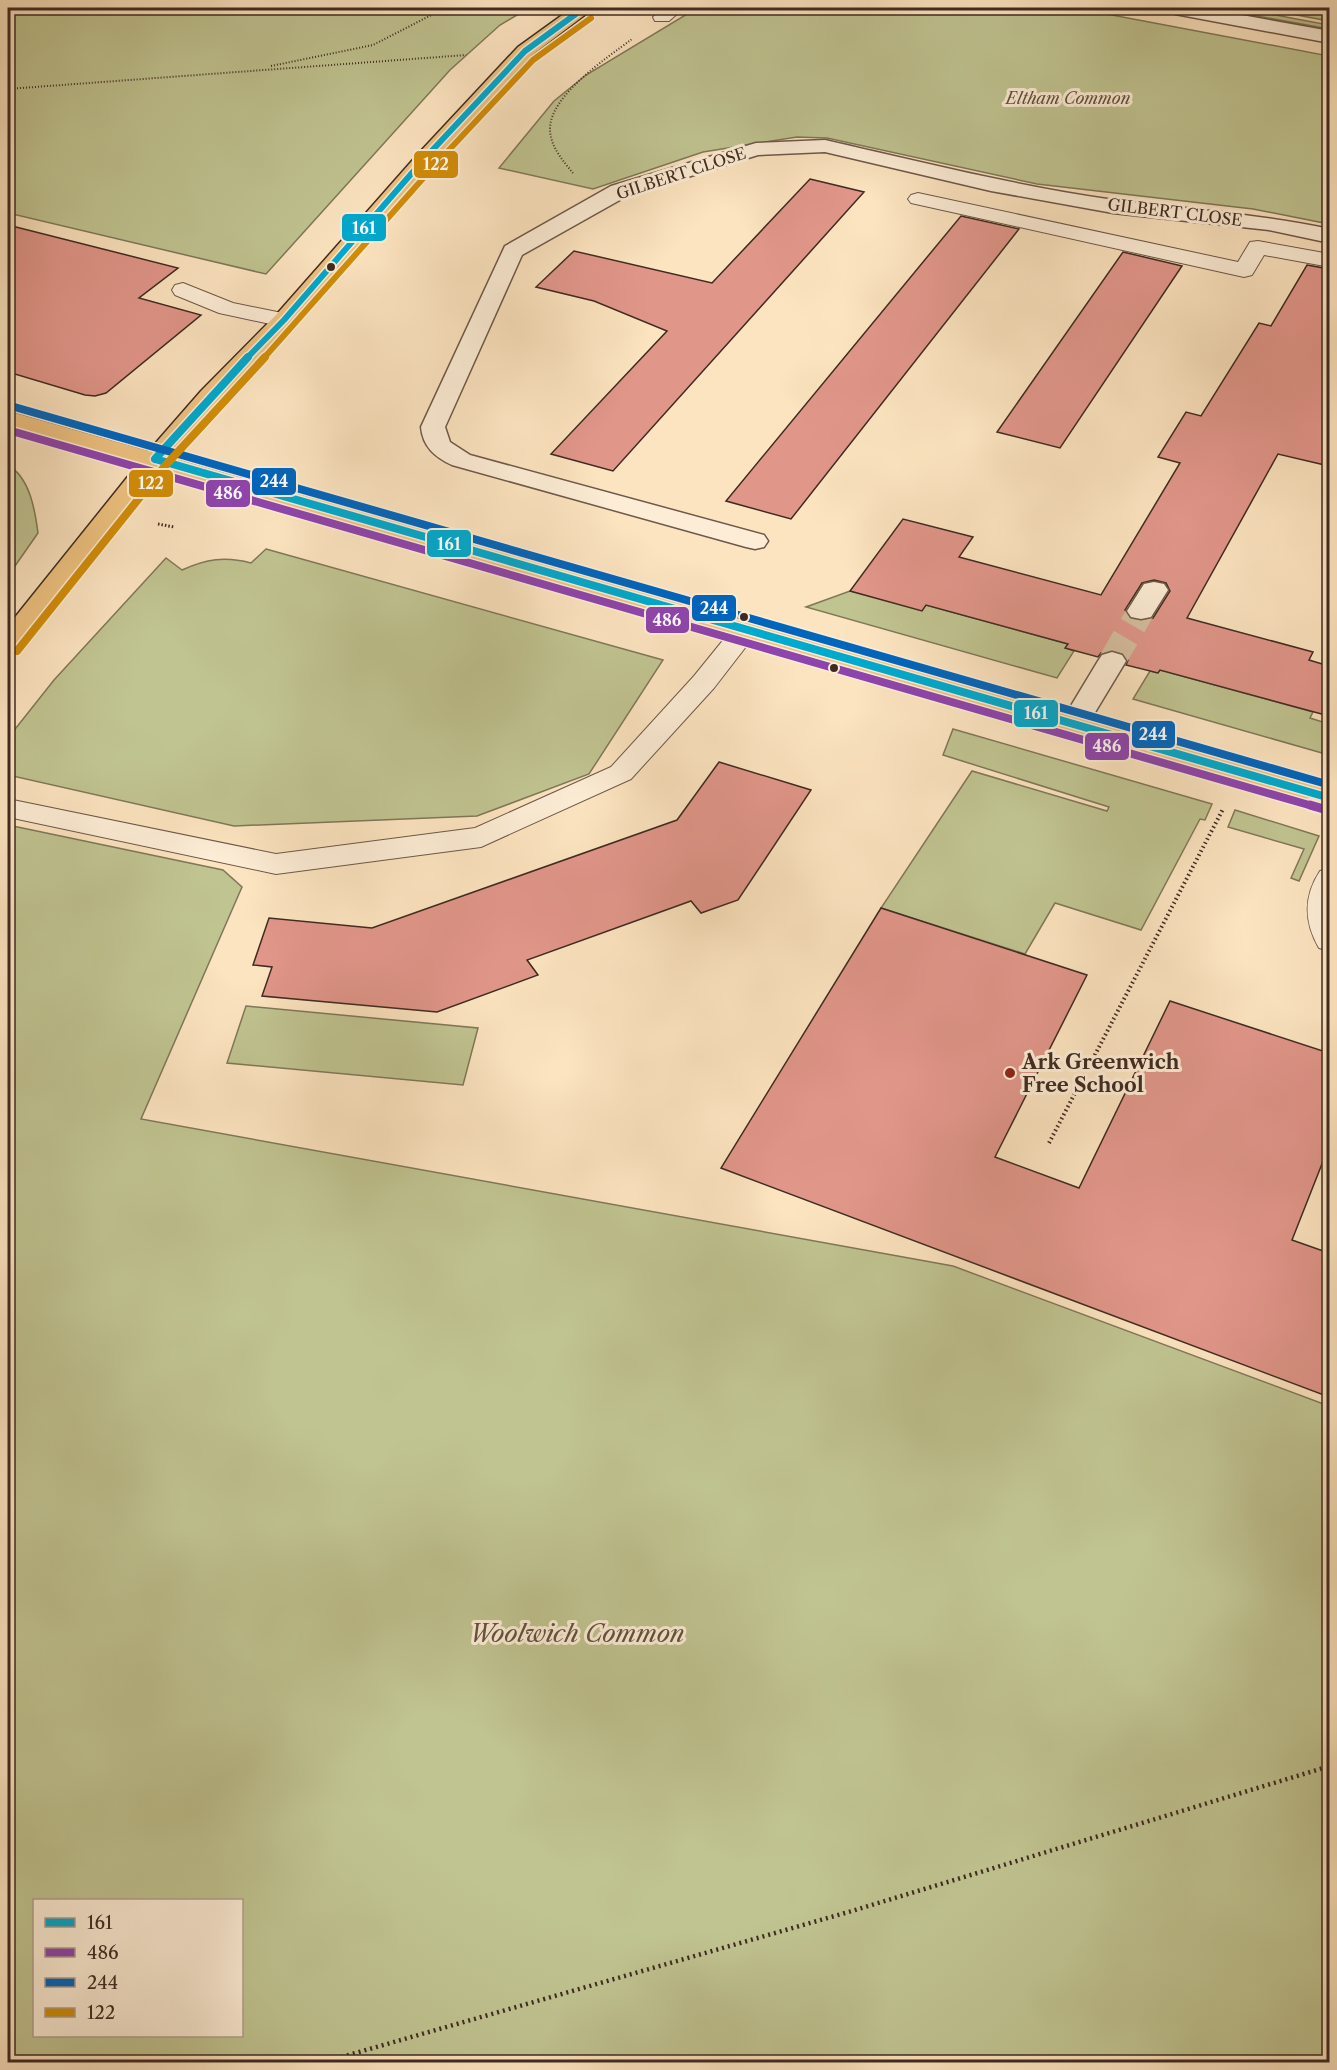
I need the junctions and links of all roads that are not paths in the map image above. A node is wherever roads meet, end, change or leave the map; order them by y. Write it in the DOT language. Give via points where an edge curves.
graph roads {
  1 [pos="584,8"];
  2 [pos="1175,8"];
  3 [pos="1329,37"];
  4 [pos="918,199"];
  5 [pos="1329,236"];
  6 [pos="1329,261"];
  7 [pos="183,290"];
  8 [pos="284,320"];
  9 [pos="8,418"];
  10 [pos="155,459"];
  11 [pos="755,541"];
  12 [pos="746,629"];
  13 [pos="8,644"];
  14 [pos="1112,661"];
  15 [pos="1074,724"];
  16 [pos="1329,798"];
  17 [pos="8,808"];
  18 [pos="1329,878"];
  19 [pos="1329,941"];
  1 -- 8 [label="main road" via="525,51 425,158"];
  2 -- 3 [label="street"];
  4 -- 6 [label="lane, GILBERT CLOSE" via="1244,270 1258,247"];
  5 -- 11 [label="street, GILBERT CLOSE" via="991,185 825,146 756,149 611,195 513,251 433,427 434,440 443,452"];
  7 -- 8 [label="lane" via="227,308"];
  8 -- 10 [label="main road"];
  9 -- 10 [label="main road"];
  10 -- 12 [label="main road"];
  10 -- 13 [label="main road"];
  12 -- 15 [label="main road"];
  12 -- 17 [label="lane" via="704,682 621,773 481,837 276,864"];
  14 -- 15 [label="street"];
  15 -- 16 [label="main road"];
  18 -- 19 [label="lane" via="1319,914"];
}
